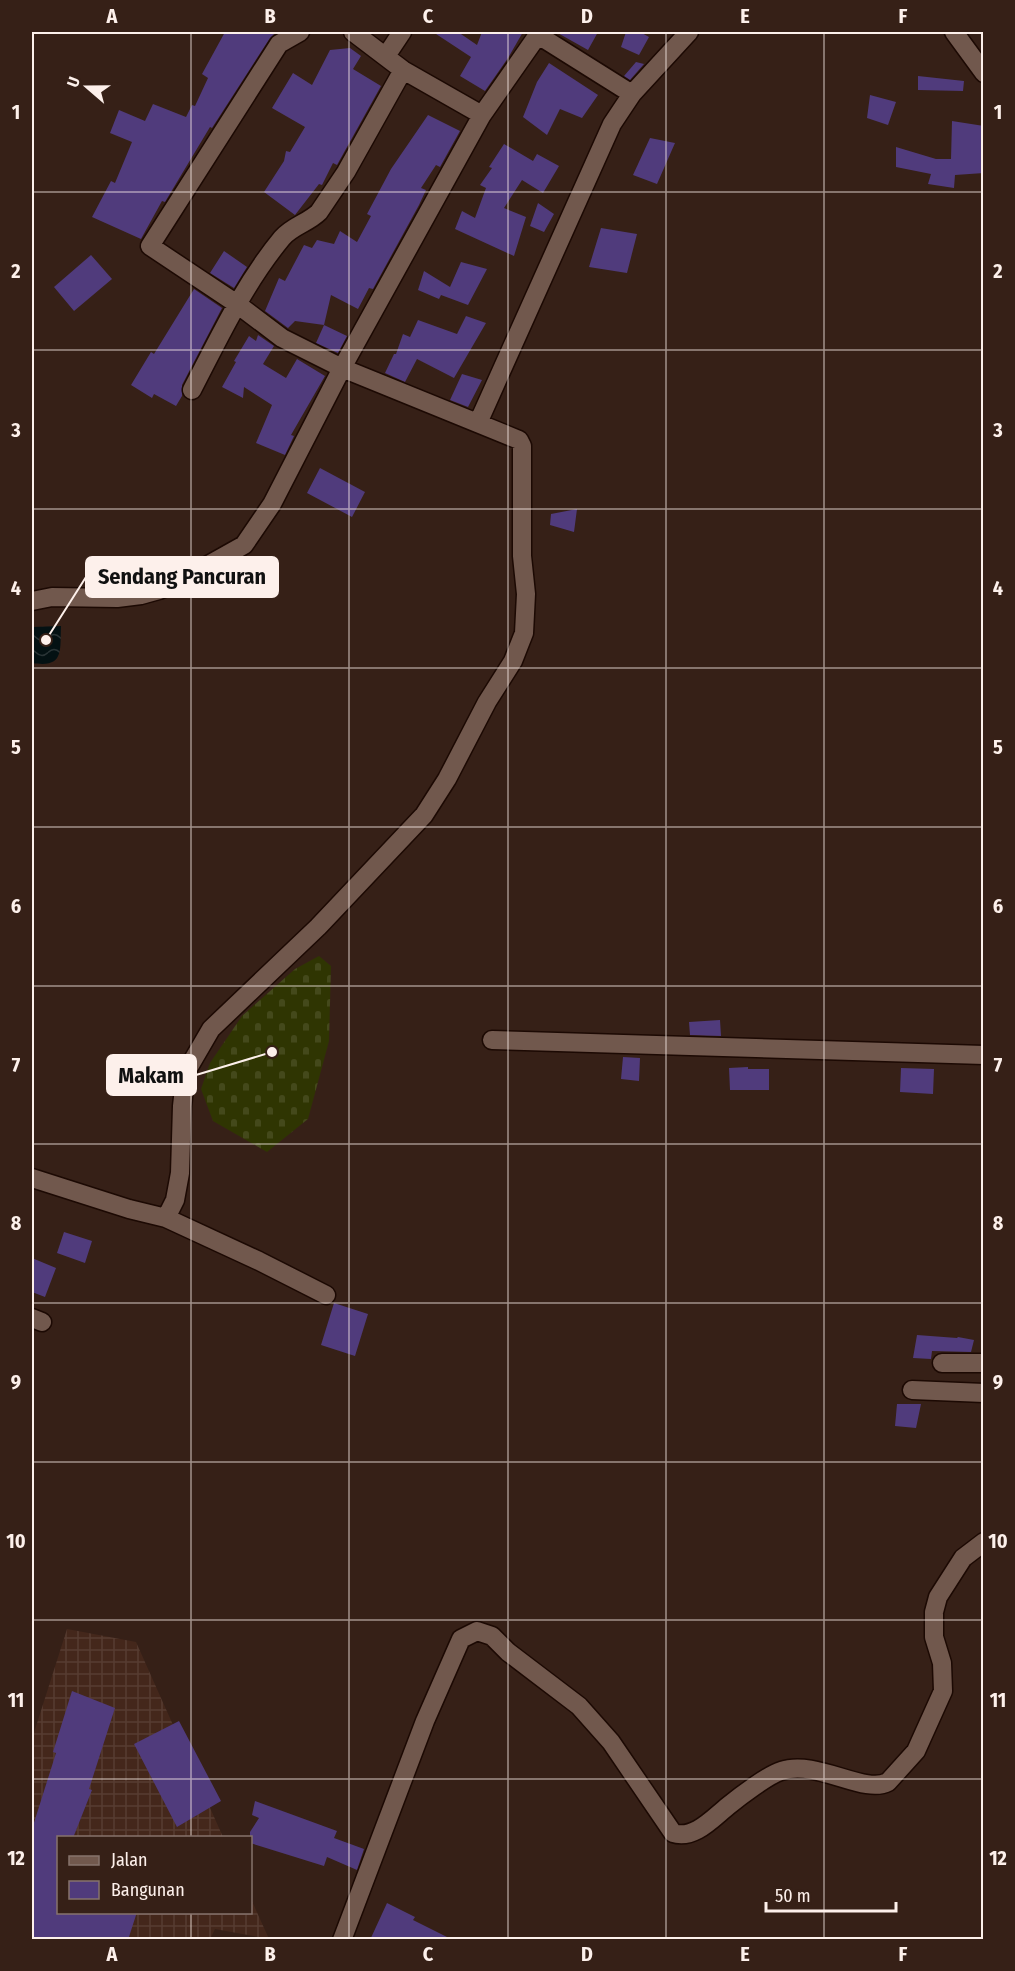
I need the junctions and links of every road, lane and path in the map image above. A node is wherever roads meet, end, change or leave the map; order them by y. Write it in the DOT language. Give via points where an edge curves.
graph roads {
  1 [pos="300,32"];
  2 [pos="353,32"];
  3 [pos="402,32"];
  4 [pos="689,32"];
  5 [pos="954,32"];
  6 [pos="539,33"];
  7 [pos="386,56"];
  8 [pos="403,70"];
  9 [pos="984,74"];
  10 [pos="632,94"];
  11 [pos="482,115"];
  12 [pos="237,304"];
  13 [pos="342,368"];
  14 [pos="192,390"];
  15 [pos="478,423"];
  16 [pos="32,601"];
  17 [pos="492,1040"];
  18 [pos="984,1055"];
  19 [pos="32,1178"];
  20 [pos="166,1218"];
  21 [pos="326,1295"];
  22 [pos="942,1363"];
  23 [pos="984,1363"];
  24 [pos="912,1390"];
  25 [pos="984,1394"];
  26 [pos="984,1542"];
  27 [pos="342,1940"];
  1 -- 12 [label="street" via="279,44 150,246"];
  2 -- 7 [label="street"];
  3 -- 7 [label="street"];
  4 -- 10 [label="street"];
  5 -- 9 [label="street"];
  6 -- 10 [label="street"];
  6 -- 11 [label="street"];
  7 -- 8 [label="street"];
  8 -- 11 [label="street"];
  8 -- 12 [label="street" via="319,212 282,238"];
  10 -- 15 [label="street" via="607,134"];
  11 -- 13 [label="street"];
  12 -- 13 [label="street" via="282,338"];
  12 -- 14 [label="street"];
  13 -- 15 [label="street"];
  13 -- 16 [label="street" via="272,504 244,544 178,582 141,596 52,597"];
  15 -- 20 [label="street" via="519,440 522,446 524,633 513,661 424,814 318,927 211,1029 186,1072 180,1173 175,1200"];
  17 -- 18 [label="street"];
  19 -- 20 [label="street"];
  20 -- 21 [label="street"];
  22 -- 23 [label="street"];
  24 -- 25 [label="street"];
  26 -- 27 [label="street" via="963,1558 938,1597 934,1637 942,1663 943,1691 916,1751 888,1782 869,1784 818,1770 783,1770 772,1774 704,1826 678,1835 611,1742 579,1707 492,1636 477,1631 461,1639"];
}
